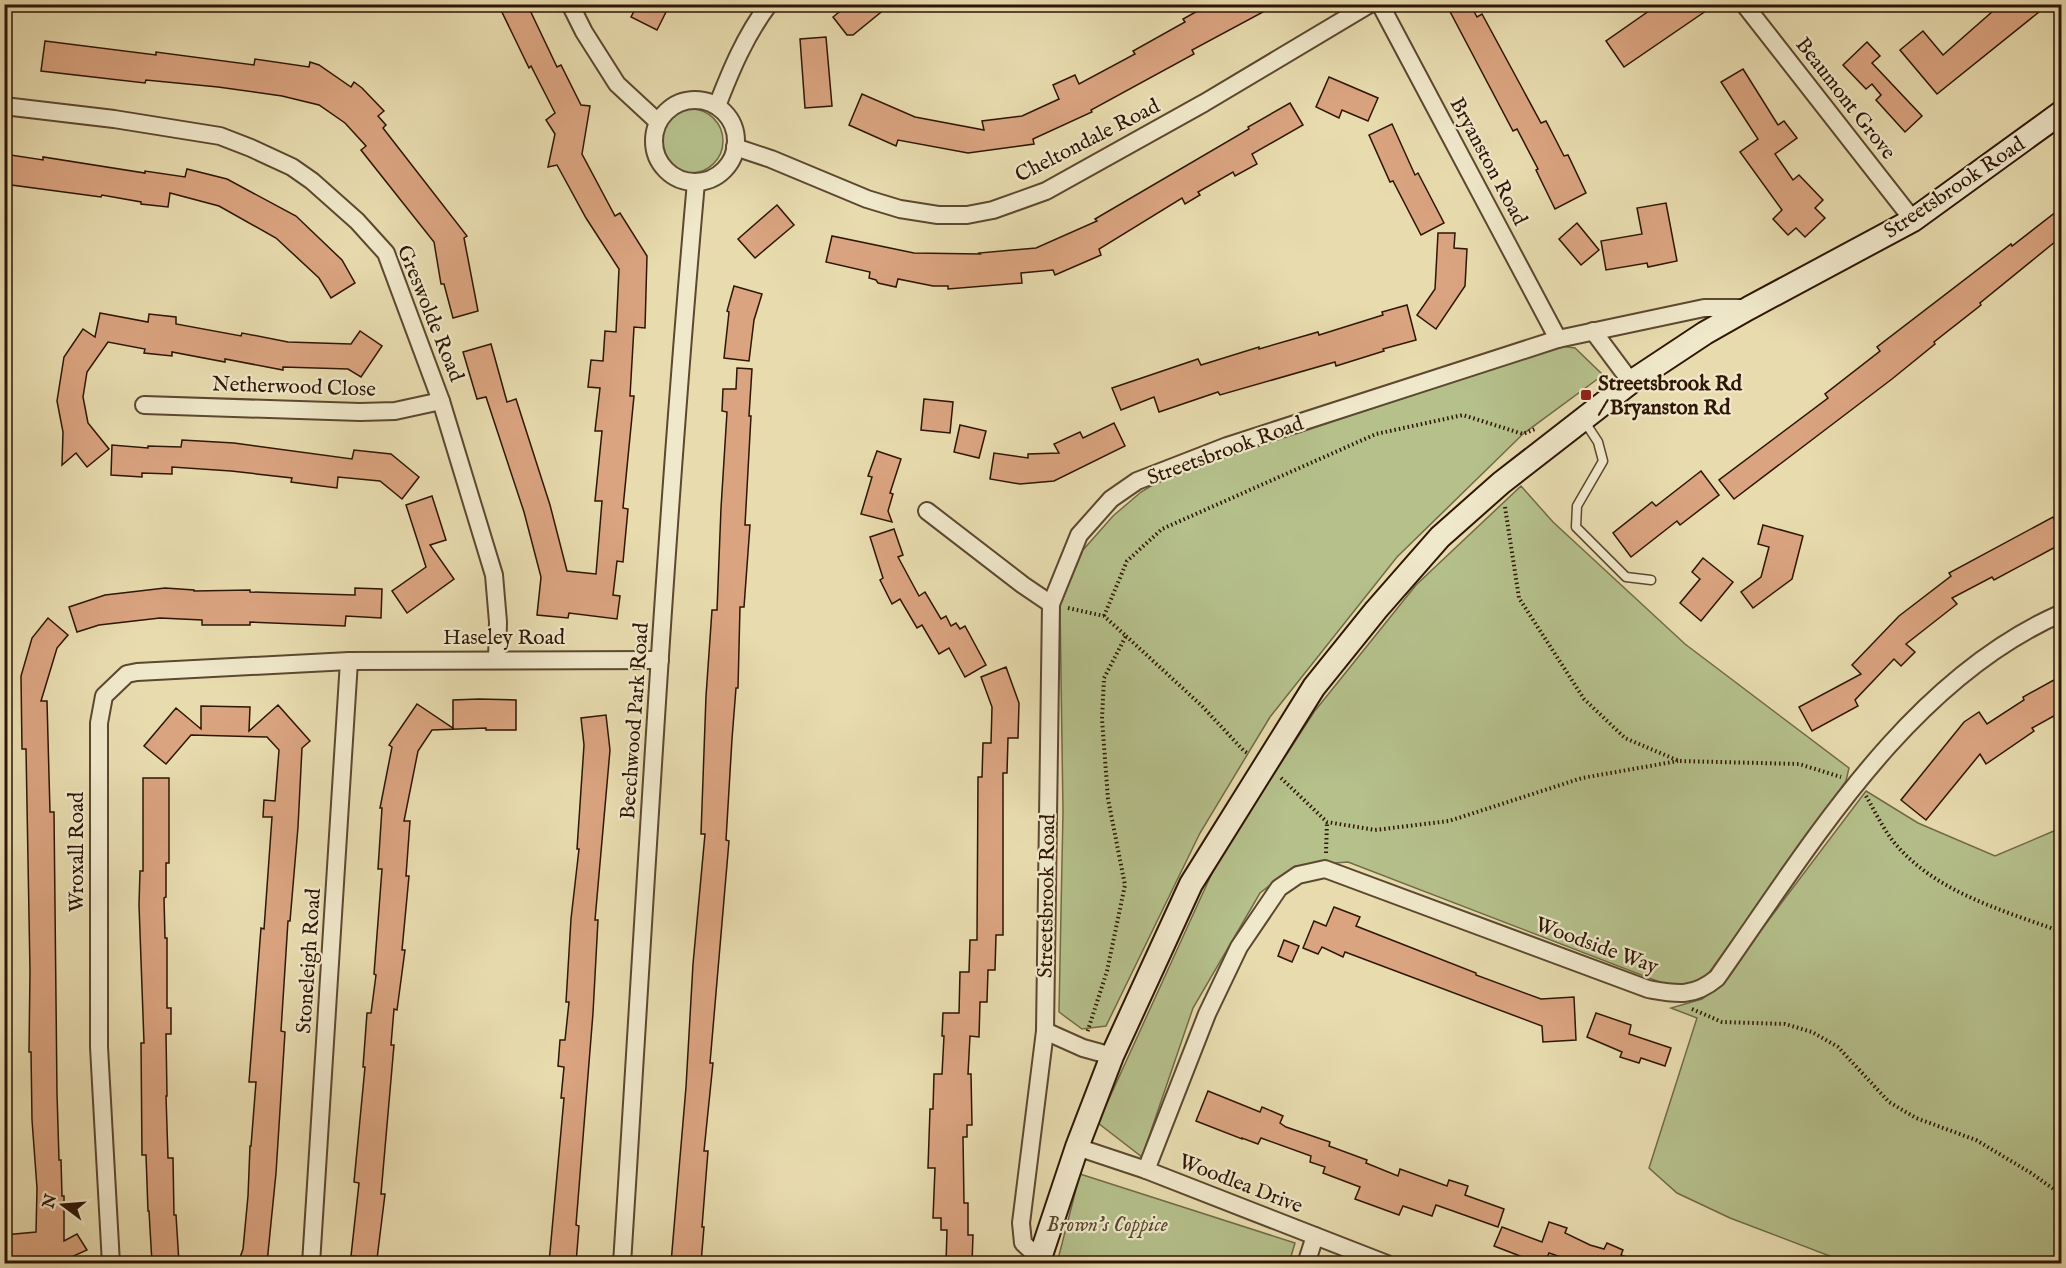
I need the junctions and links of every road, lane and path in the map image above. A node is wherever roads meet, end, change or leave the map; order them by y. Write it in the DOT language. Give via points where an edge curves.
graph roads {
  1 [pos="5,4"];
  2 [pos="570,4"];
  3 [pos="768,4"];
  4 [pos="1370,4"];
  5 [pos="1380,4"];
  6 [pos="1744,4"];
  7 [pos="4,10"];
  8 [pos="4,106"];
  9 [pos="717,106"];
  10 [pos="2061,112"];
  11 [pos="658,122"];
  12 [pos="735,147"];
  13 [pos="696,182"];
  14 [pos="1914,220"];
  15 [pos="1749,308"];
  16 [pos="1593,331"];
  17 [pos="1558,339"];
  18 [pos="1631,382"];
  19 [pos="441,401"];
  20 [pos="144,405"];
  21 [pos="1583,419"];
  22 [pos="1543,425"];
  23 [pos="1501,483"];
  24 [pos="927,511"];
  25 [pos="1651,580"];
  26 [pos="1051,604"];
  27 [pos="2061,613"];
  28 [pos="1104,616"];
  29 [pos="1126,636"];
  30 [pos="497,660"];
  31 [pos="660,660"];
  32 [pos="349,661"];
  33 [pos="1679,761"];
  34 [pos="1266,763"];
  35 [pos="1857,782"];
  36 [pos="1328,822"];
  37 [pos="1325,869"];
  38 [pos="2061,932"];
  39 [pos="1690,1008"];
  40 [pos="1045,1031"];
  41 [pos="1083,1048"];
  42 [pos="1112,1056"];
  43 [pos="1077,1147"];
  44 [pos="1146,1170"];
  45 [pos="2061,1195"];
  46 [pos="1315,1236"];
  47 [pos="1039,1261"];
  48 [pos="111,1263"];
  49 [pos="311,1263"];
  50 [pos="622,1263"];
  51 [pos="1306,1263"];
  52 [pos="1387,1263"];
  1 -- 7 [label="lane"];
  2 -- 11 [label="street" via="617,84"];
  3 -- 9 [label="street" via="737,55"];
  4 -- 12 [label="street, Cheltondale Road" via="1204,104 1046,191 993,210 938,215 900,209"];
  5 -- 17 [label="street, Bryanston Road"];
  6 -- 14 [label="street, Beaumont Grove"];
  8 -- 19 [label="street, Greswolde Road" via="220,136 292,167 335,199 386,253"];
  9 -- 11 [label="street" via="706,101 684,101 664,112"];
  9 -- 12 [label="street" via="733,128"];
  10 -- 14 [label="main road, Streetsbrook Road"];
  11 -- 13 [label="street" via="653,142 660,163 675,177"];
  12 -- 13 [label="street" via="722,171"];
  13 -- 31 [label="street, Beechwood Park Road"];
  14 -- 15 [label="main road, Streetsbrook Road"];
  15 -- 16 [label="street, Streetsbrook Road" via="1704,308"];
  15 -- 18 [label="main road, Streetsbrook Road"];
  16 -- 17 [label="street, Streetsbrook Road"];
  16 -- 18 [label="street"];
  17 -- 26 [label="street, Streetsbrook Road" via="1227,446 1137,481 1111,499 1079,535"];
  18 -- 21 [label="main road, Streetsbrook Road"];
  19 -- 20 [label="street, Netherwood Close" via="395,411 360,412"];
  19 -- 30 [label="street, Greswolde Road" via="494,575"];
  21 -- 23 [label="main road, Streetsbrook Road"];
  21 -- 25 [label="lane" via="1598,442 1604,461 1577,506 1576,527 1626,577"];
  22 -- 28 [label="path" via="1523,434 1463,415 1376,434 1161,529 1127,561"];
  23 -- 33 [label="path" via="1519,598 1584,699 1625,738"];
  23 -- 34 [label="main road, Streetsbrook Road" via="1440,537 1376,610 1314,687"];
  24 -- 26 [label="street"];
  26 -- 28 [label="path"];
  26 -- 40 [label="street, Streetsbrook Road"];
  27 -- 35 [label="street, Woodside Way" via="2002,646 1937,696"];
  28 -- 29 [label="path"];
  29 -- 34 [label="path" via="1244,751"];
  29 -- 41 [label="path" via="1104,678 1102,719 1108,799 1125,885 1107,971"];
  30 -- 31 [label="street, Haseley Road"];
  30 -- 32 [label="street, Haseley Road"];
  31 -- 50 [label="street, Beechwood Park Road"];
  32 -- 48 [label="street, Wroxall Road" via="137,672 127,674 104,696 99,723 99,1025"];
  32 -- 49 [label="street, Stoneleigh Road"];
  33 -- 35 [label="path" via="1799,764"];
  33 -- 36 [label="path" via="1582,778 1449,821 1375,830"];
  34 -- 36 [label="path"];
  34 -- 42 [label="main road, Streetsbrook Road" via="1191,884"];
  35 -- 37 [label="street, Woodside Way" via="1717,978 1706,987 1681,995 1648,989"];
  35 -- 38 [label="path" via="1897,846 1926,873 1971,898"];
  36 -- 37 [label="path"];
  37 -- 44 [label="street" via="1298,875 1279,888 1239,947 1207,1014"];
  39 -- 45 [label="path" via="1722,1022 1785,1024 1812,1032 1838,1047 1889,1102 1916,1118 1976,1140"];
  40 -- 41 [label="street"];
  40 -- 47 [label="street, Streetsbrook Road" via="1021,1222 1023,1243"];
  41 -- 42 [label="street"];
  42 -- 43 [label="main road, Streetsbrook Road"];
  43 -- 44 [label="street, Woodlea Drive"];
  43 -- 47 [label="main road, Streetsbrook Road"];
  44 -- 46 [label="street, Woodlea Drive"];
  46 -- 51 [label="street"];
  46 -- 52 [label="street, Woodlea Drive"];
}
